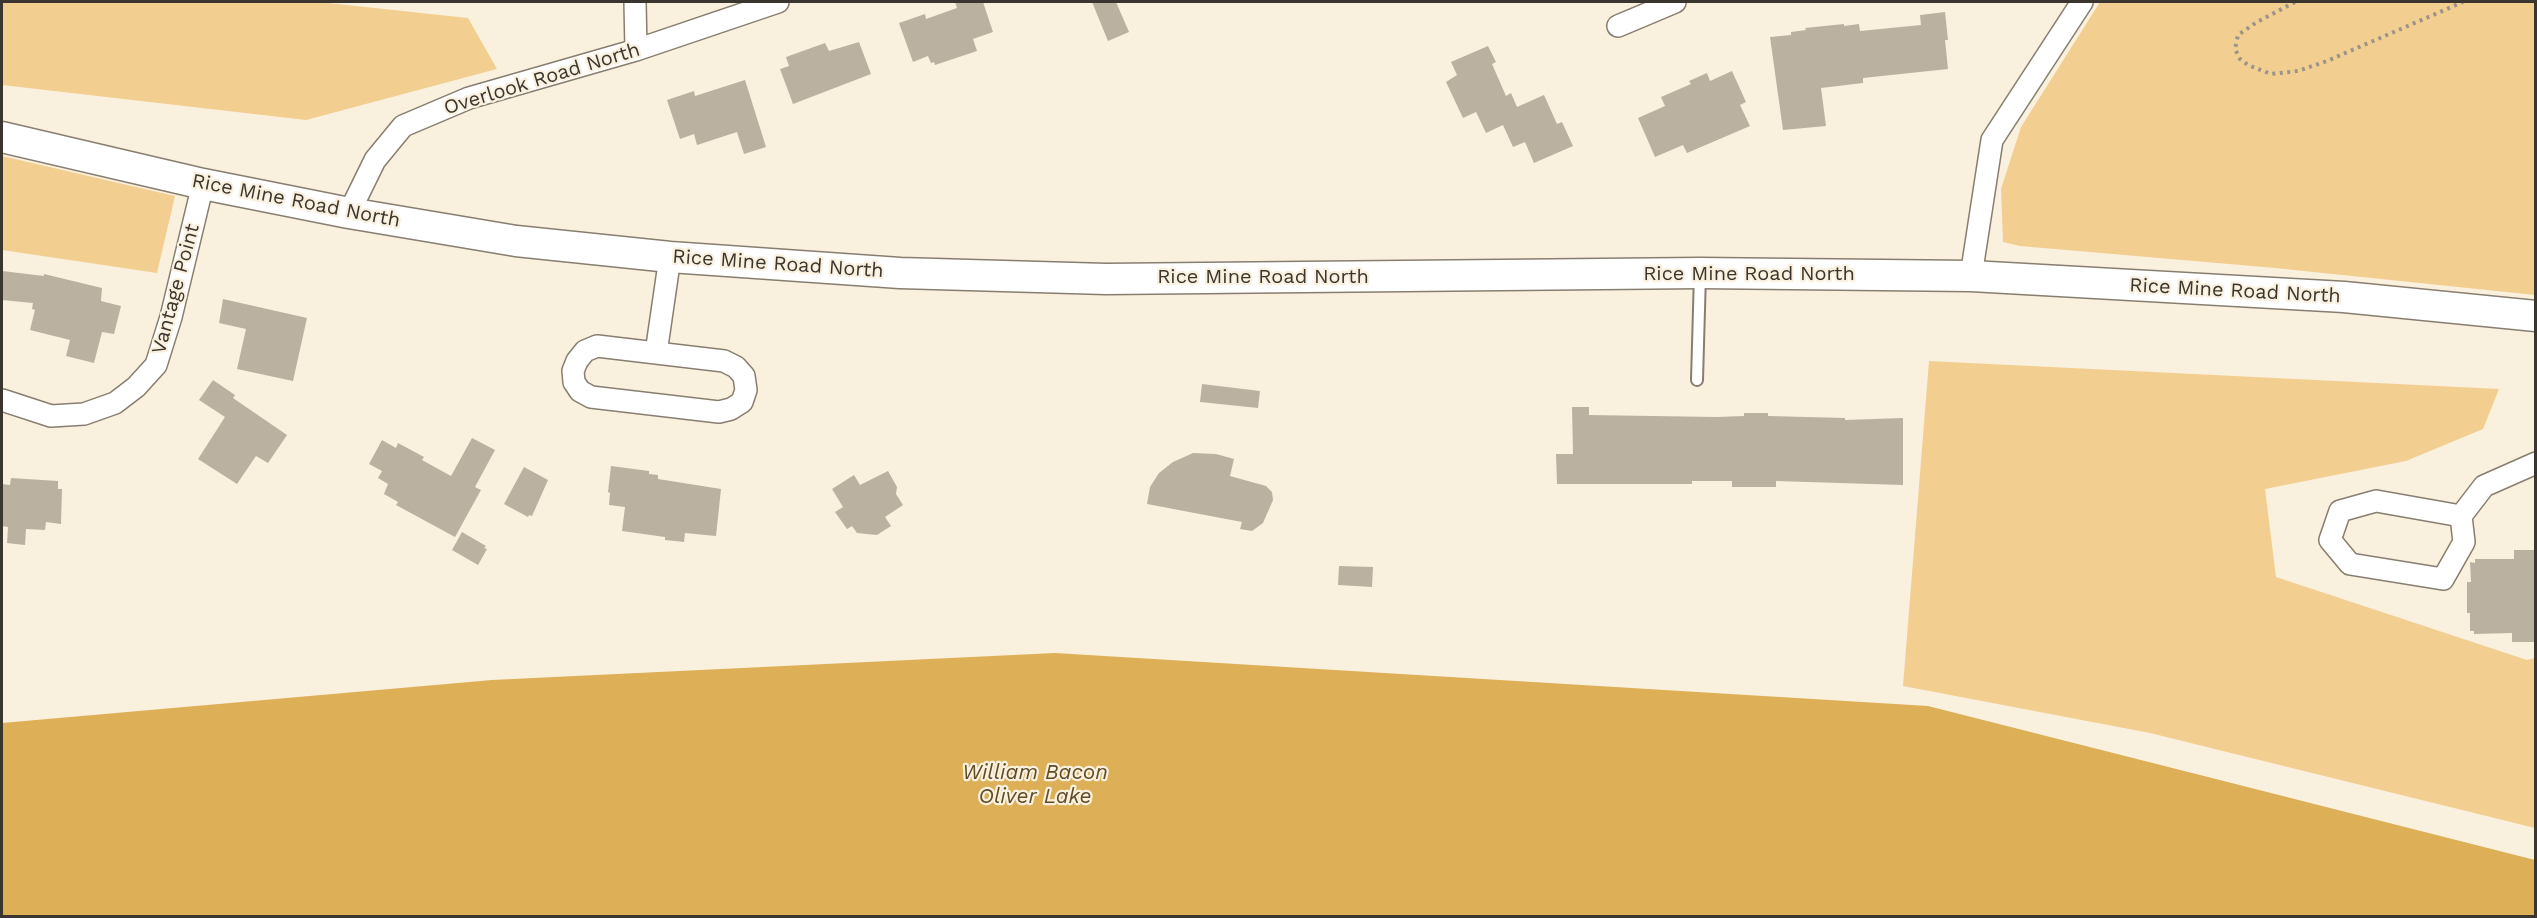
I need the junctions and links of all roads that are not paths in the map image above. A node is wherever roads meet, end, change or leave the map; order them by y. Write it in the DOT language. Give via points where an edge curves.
graph roads {
  1 [pos="635,2"];
  2 [pos="778,2"];
  3 [pos="1675,2"];
  4 [pos="2082,2"];
  5 [pos="1618,26"];
  6 [pos="636,51"];
  7 [pos="2,137"];
  8 [pos="202,184"];
  9 [pos="349,213"];
  10 [pos="670,257"];
  11 [pos="1700,273"];
  12 [pos="1971,276"];
  13 [pos="2535,316"];
  14 [pos="656,353"];
  15 [pos="1697,380"];
  16 [pos="2,400"];
  17 [pos="2535,463"];
  18 [pos="2461,516"];
  1 -- 6 [label="street"];
  2 -- 6 [label="street, Overlook Road North"];
  3 -- 5 [label="street"];
  4 -- 12 [label="street" via="1992,140"];
  6 -- 9 [label="street, Overlook Road North" via="469,98 403,126 375,160"];
  7 -- 8 [label="main road, Rice Mine Road North"];
  8 -- 9 [label="main road, Rice Mine Road North"];
  8 -- 16 [label="street, Vantage Point" via="156,365 136,387 115,403 84,414 51,416"];
  9 -- 10 [label="main road, Rice Mine Road North" via="516,241"];
  10 -- 11 [label="main road, Rice Mine Road North" via="900,273 1106,279"];
  10 -- 14 [label="street"];
  11 -- 12 [label="main road, Rice Mine Road North"];
  11 -- 15 [label="lane"];
  12 -- 13 [label="main road, Rice Mine Road North" via="2344,297"];
  14 -- 14 [label="street" via="597,346 585,351 577,361 574,382 591,397 707,411 725,411 742,402 746,390 744,376 730,364"];
  17 -- 18 [label="street" via="2484,486"];
  18 -- 18 [label="street" via="2376,501 2340,511 2330,540 2350,564 2443,579 2464,542"];
}
